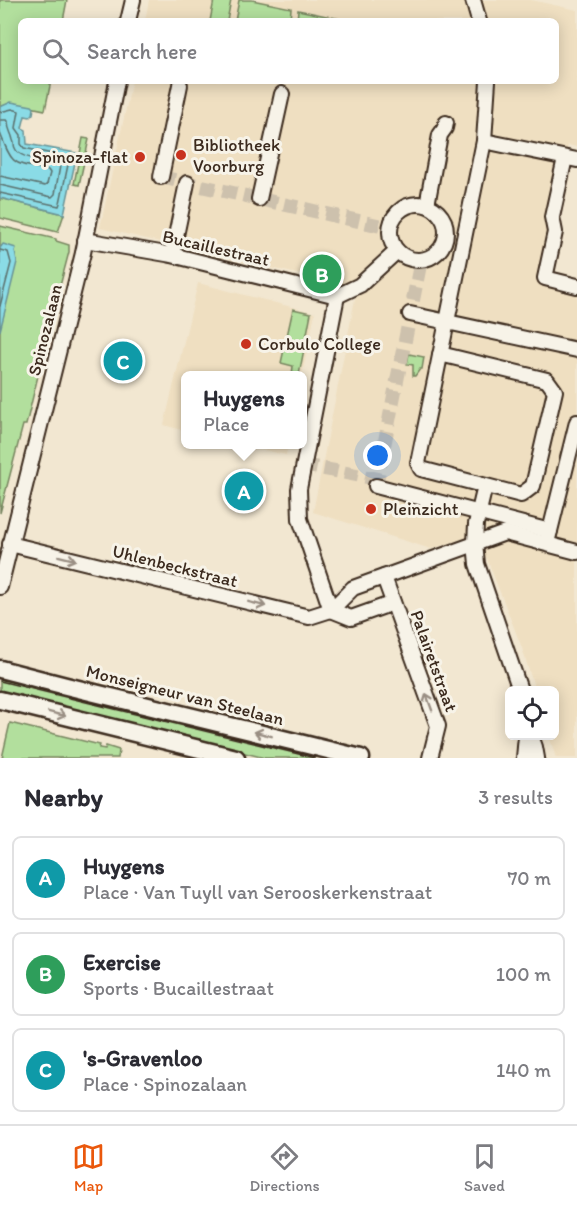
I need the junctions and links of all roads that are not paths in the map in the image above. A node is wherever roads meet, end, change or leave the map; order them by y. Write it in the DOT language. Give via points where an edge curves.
graph roads {
  1 [pos="133,0"];
  2 [pos="473,0"];
  3 [pos="129,18"];
  4 [pos="478,18"];
  5 [pos="116,84"];
  6 [pos="488,84"];
  7 [pos="180,85"];
  8 [pos="282,94"];
  9 [pos="443,129"];
  10 [pos="484,141"];
  11 [pos="571,159"];
  12 [pos="161,177"];
  13 [pos="187,183"];
  14 [pos="259,199"];
  15 [pos="427,205"];
  16 [pos="468,215"];
  17 [pos="441,216"];
  18 [pos="85,240"];
  19 [pos="397,251"];
  20 [pos="172,255"];
  21 [pos="577,286"];
  22 [pos="338,296"];
  23 [pos="410,314"];
  24 [pos="441,321"];
  25 [pos="577,350"];
  26 [pos="440,354"];
  27 [pos="577,422"];
  28 [pos="376,486"];
  29 [pos="485,486"];
  30 [pos="479,512"];
  31 [pos="549,538"];
  32 [pos="475,543"];
  33 [pos="10,544"];
  34 [pos="577,552"];
  35 [pos="384,577"];
  36 [pos="0,587"];
  37 [pos="393,603"];
  38 [pos="331,610"];
  39 [pos="0,669"];
  40 [pos="519,686"];
  41 [pos="0,700"];
  42 [pos="526,740"];
  43 [pos="533,740"];
  44 [pos="236,758"];
  45 [pos="361,758"];
  46 [pos="430,758"];
  47 [pos="524,758"];
  48 [pos="537,758"];
  1 -- 3 [label="street"];
  2 -- 4 [label="street"];
  5 -- 18 [label="street, Spinozalaan"];
  6 -- 10 [label="street"];
  7 -- 12 [label="street"];
  8 -- 14 [label="street"];
  9 -- 15 [label="street"];
  10 -- 11 [label="street"];
  10 -- 16 [label="street"];
  11 -- 21 [label="street" via="552,217 555,232 545,278"];
  13 -- 20 [label="street"];
  15 -- 17 [label="street"];
  15 -- 19 [label="street" via="408,205 394,217 390,235"];
  16 -- 17 [label="street"];
  16 -- 24 [label="street"];
  17 -- 19 [label="street" via="446,234 444,256 414,260"];
  18 -- 20 [label="street, Bucaillestraat"];
  18 -- 33 [label="street, Spinozalaan"];
  19 -- 22 [label="street" via="360,285"];
  20 -- 22 [label="street, Bucaillestraat"];
  22 -- 38 [label="street" via="299,489 300,519"];
  23 -- 24 [label="street"];
  24 -- 25 [label="street"];
  24 -- 26 [label="street"];
  26 -- 29 [label="street" via="418,463 421,469"];
  26 -- 29 [label="street" via="547,380 555,391 533,486 521,495"];
  27 -- 31 [label="street"];
  28 -- 30 [label="street"];
  29 -- 30 [label="street"];
  30 -- 31 [label="street"];
  30 -- 32 [label="street"];
  31 -- 32 [label="street" via="506,533"];
  31 -- 34 [label="street"];
  32 -- 35 [label="street"];
  32 -- 40 [label="street" via="477,564"];
  33 -- 36 [label="street, Spinozalaan"];
  33 -- 38 [label="street, Uhlenbeckstraat, one-way" via="309,617"];
  35 -- 37 [label="street, Palairetstraat"];
  35 -- 38 [label="street" via="353,588"];
  37 -- 38 [label="street, Uhlenbeckstraat" via="351,618"];
  46 -- 37 [label="street, Palairetstraat, one-way" via="438,726"];
  45 -- 39 [label="main road, Monseigneur van Steelaan, one-way"];
  41 -- 44 [label="main road, one-way"];
  42 -- 47 [label="street"];
  43 -- 48 [label="street"];
}
